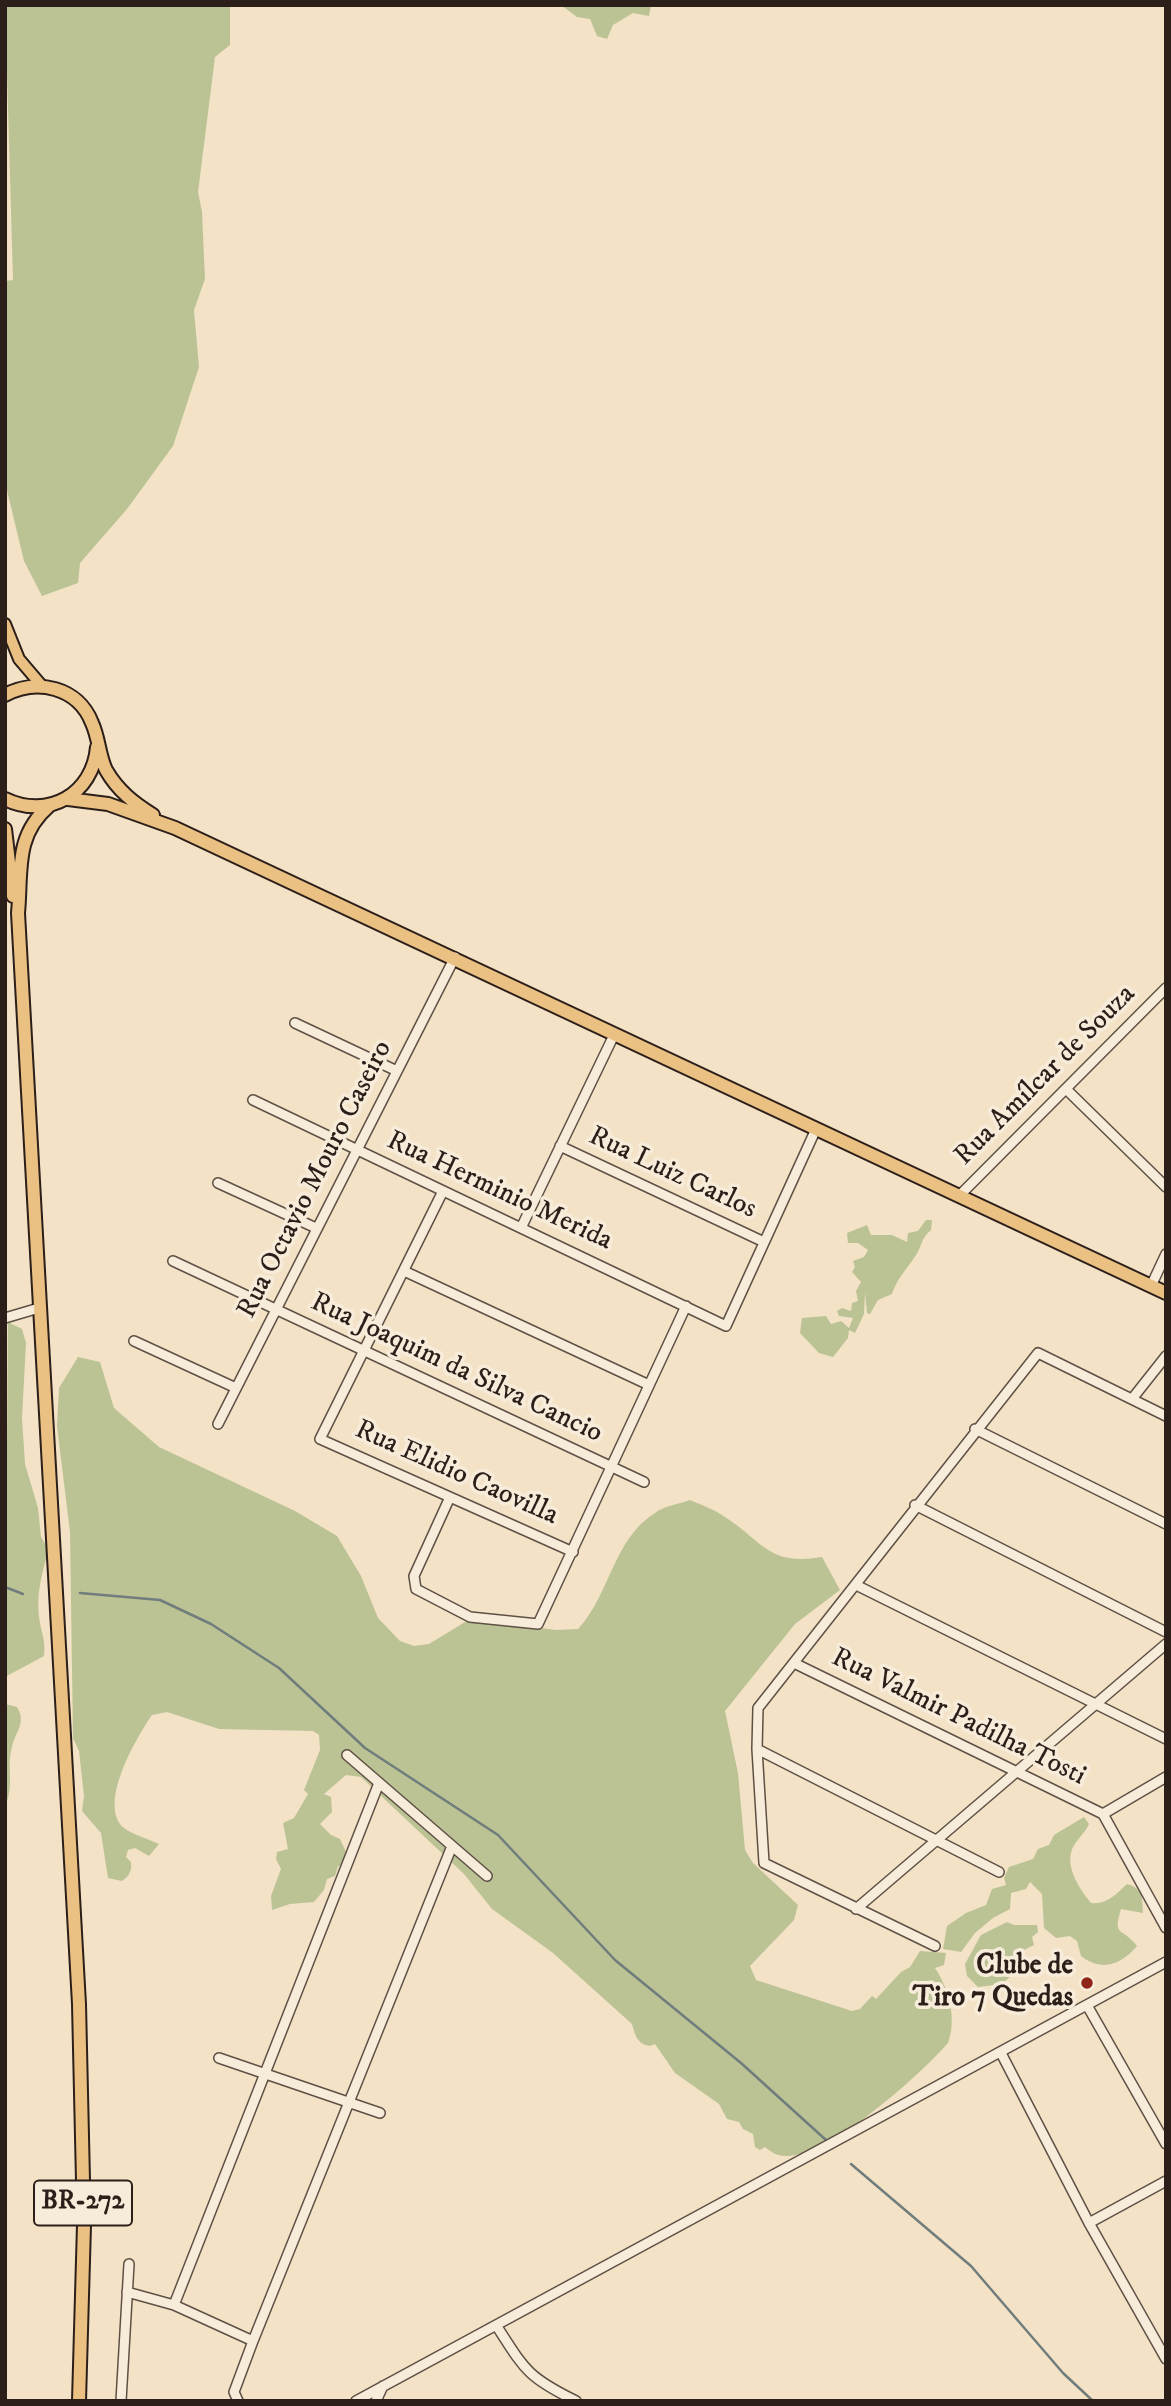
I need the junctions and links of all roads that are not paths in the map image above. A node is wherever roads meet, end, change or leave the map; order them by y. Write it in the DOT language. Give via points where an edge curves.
graph roads {
  1 [pos="5,624"];
  2 [pos="42,686"];
  3 [pos="5,695"];
  4 [pos="97,743"];
  5 [pos="5,799"];
  6 [pos="68,799"];
  7 [pos="49,806"];
  8 [pos="175,828"];
  9 [pos="5,829"];
  10 [pos="18,913"];
  11 [pos="455,957"];
  12 [pos="1165,990"];
  13 [pos="295,1023"];
  14 [pos="614,1035"];
  15 [pos="397,1071"];
  16 [pos="1066,1089"];
  17 [pos="253,1100"];
  18 [pos="816,1129"];
  19 [pos="560,1146"];
  20 [pos="355,1149"];
  21 [pos="218,1183"];
  22 [pos="1166,1187"];
  23 [pos="443,1191"];
  24 [pos="959,1196"];
  25 [pos="316,1228"];
  26 [pos="521,1228"];
  27 [pos="764,1242"];
  28 [pos="1166,1254"];
  29 [pos="173,1261"];
  30 [pos="404,1271"];
  31 [pos="1151,1286"];
  32 [pos="1166,1293"];
  33 [pos="686,1306"];
  34 [pos="39,1308"];
  35 [pos="276,1309"];
  36 [pos="5,1318"];
  37 [pos="134,1341"];
  38 [pos="364,1350"];
  39 [pos="1166,1356"];
  40 [pos="649,1385"];
  41 [pos="236,1388"];
  42 [pos="1132,1399"];
  43 [pos="1166,1416"];
  44 [pos="218,1424"];
  45 [pos="975,1429"];
  46 [pos="612,1466"];
  47 [pos="644,1482"];
  48 [pos="450,1497"];
  49 [pos="915,1505"];
  50 [pos="1166,1524"];
  51 [pos="573,1552"];
  52 [pos="856,1585"];
  53 [pos="1166,1632"];
  54 [pos="1166,1644"];
  55 [pos="794,1663"];
  56 [pos="1093,1703"];
  57 [pos="1166,1739"];
  58 [pos="757,1749"];
  59 [pos="347,1755"];
  60 [pos="1014,1772"];
  61 [pos="1166,1777"];
  62 [pos="379,1783"];
  63 [pos="1103,1814"];
  64 [pos="937,1839"];
  65 [pos="452,1846"];
  66 [pos="999,1872"];
  67 [pos="487,1876"];
  68 [pos="856,1909"];
  69 [pos="1166,1928"];
  70 [pos="935,1946"];
  71 [pos="1166,1962"];
  72 [pos="1087,2007"];
  73 [pos="1001,2053"];
  74 [pos="219,2059"];
  75 [pos="265,2074"];
  76 [pos="350,2102"];
  77 [pos="380,2113"];
  78 [pos="1166,2144"];
  79 [pos="1166,2182"];
  80 [pos="1089,2223"];
  81 [pos="129,2264"];
  82 [pos="127,2292"];
  83 [pos="174,2305"];
  84 [pos="496,2325"];
  85 [pos="253,2341"];
  86 [pos="1166,2359"];
  87 [pos="383,2386"];
  88 [pos="79,2401"];
  89 [pos="121,2401"];
  90 [pos="238,2401"];
  91 [pos="356,2401"];
  92 [pos="376,2401"];
  93 [pos="576,2401"];
  1 -- 2 [label="main road" via="19,659"];
  2 -- 3 [label="highway"];
  2 -- 4 [label="highway" via="76,700 91,719"];
  4 -- 6 [label="highway" via="90,775"];
  4 -- 8 [label="highway" via="104,767 120,791"];
  5 -- 7 [label="highway" via="27,807"];
  6 -- 7 [label="highway"];
  6 -- 8 [label="highway" via="107,804"];
  7 -- 10 [label="highway" via="34,818 23,839"];
  8 -- 11 [label="highway"];
  9 -- 10 [label="highway"];
  10 -- 34 [label="highway"];
  11 -- 14 [label="highway"];
  11 -- 15 [label="street, Rua Octavio Mouro Caseiro"];
  12 -- 16 [label="street, Rua Amílcar de Souza"];
  13 -- 15 [label="street"];
  14 -- 18 [label="highway"];
  14 -- 19 [label="street"];
  15 -- 20 [label="street, Rua Octavio Mouro Caseiro"];
  16 -- 22 [label="street"];
  16 -- 24 [label="street, Rua Amílcar de Souza"];
  17 -- 20 [label="street, Rua Herminio Merida"];
  18 -- 24 [label="highway"];
  18 -- 27 [label="street"];
  19 -- 26 [label="street"];
  19 -- 27 [label="street, Rua Luiz Carlos"];
  20 -- 23 [label="street, Rua Herminio Merida"];
  20 -- 25 [label="street, Rua Octavio Mouro Caseiro"];
  21 -- 25 [label="street"];
  23 -- 26 [label="street, Rua Herminio Merida"];
  23 -- 30 [label="street"];
  24 -- 31 [label="highway"];
  25 -- 35 [label="street, Rua Octavio Mouro Caseiro"];
  26 -- 33 [label="street, Rua Herminio Merida"];
  27 -- 33 [label="street, Rua Herminio Merida" via="726,1326"];
  28 -- 31 [label="street"];
  29 -- 35 [label="street, Rua Joaquim da Silva Cancio"];
  30 -- 38 [label="street"];
  30 -- 40 [label="street"];
  31 -- 32 [label="highway"];
  33 -- 40 [label="street"];
  34 -- 36 [label="street"];
  34 -- 88 [label="highway, BR-272" via="79,2004 84,2225"];
  35 -- 38 [label="street, Rua Joaquim da Silva Cancio"];
  35 -- 41 [label="street, Rua Octavio Mouro Caseiro"];
  37 -- 41 [label="street"];
  38 -- 46 [label="street, Rua Joaquim da Silva Cancio"];
  38 -- 48 [label="street, Rua Elidio Caovilla" via="320,1438"];
  39 -- 42 [label="street"];
  40 -- 46 [label="street"];
  41 -- 44 [label="street, Rua Octavio Mouro Caseiro"];
  42 -- 43 [label="street"];
  42 -- 45 [label="street" via="1038,1353"];
  45 -- 49 [label="street"];
  45 -- 50 [label="street"];
  46 -- 47 [label="street, Rua Joaquim da Silva Cancio"];
  46 -- 51 [label="street"];
  48 -- 51 [label="street, Rua Elidio Caovilla"];
  48 -- 51 [label="street" via="414,1576 416,1589 470,1617 533,1624 542,1620"];
  49 -- 52 [label="street"];
  49 -- 53 [label="street"];
  52 -- 55 [label="street"];
  52 -- 56 [label="street"];
  54 -- 56 [label="street"];
  55 -- 58 [label="street" via="758,1708"];
  55 -- 60 [label="street, Rua Valmir Padilha Tosti"];
  56 -- 57 [label="street"];
  56 -- 60 [label="street"];
  58 -- 64 [label="street"];
  58 -- 68 [label="street" via="764,1863"];
  59 -- 62 [label="street"];
  60 -- 63 [label="street, Rua Valmir Padilha Tosti"];
  60 -- 64 [label="street"];
  61 -- 63 [label="street"];
  62 -- 65 [label="street"];
  62 -- 75 [label="street"];
  63 -- 69 [label="street"];
  64 -- 66 [label="street"];
  64 -- 68 [label="street"];
  65 -- 67 [label="street"];
  65 -- 76 [label="street"];
  68 -- 70 [label="street"];
  71 -- 72 [label="street"];
  72 -- 73 [label="street"];
  72 -- 78 [label="street"];
  73 -- 80 [label="street"];
  73 -- 84 [label="street"];
  74 -- 75 [label="street"];
  75 -- 76 [label="street"];
  75 -- 83 [label="street"];
  76 -- 77 [label="street"];
  76 -- 85 [label="street"];
  79 -- 80 [label="street"];
  80 -- 86 [label="street"];
  81 -- 82 [label="street"];
  82 -- 83 [label="street"];
  82 -- 89 [label="street"];
  83 -- 85 [label="street"];
  84 -- 87 [label="street"];
  84 -- 93 [label="street" via="527,2372"];
  85 -- 90 [label="street" via="234,2392"];
  87 -- 91 [label="street"];
  87 -- 92 [label="street"];
}
